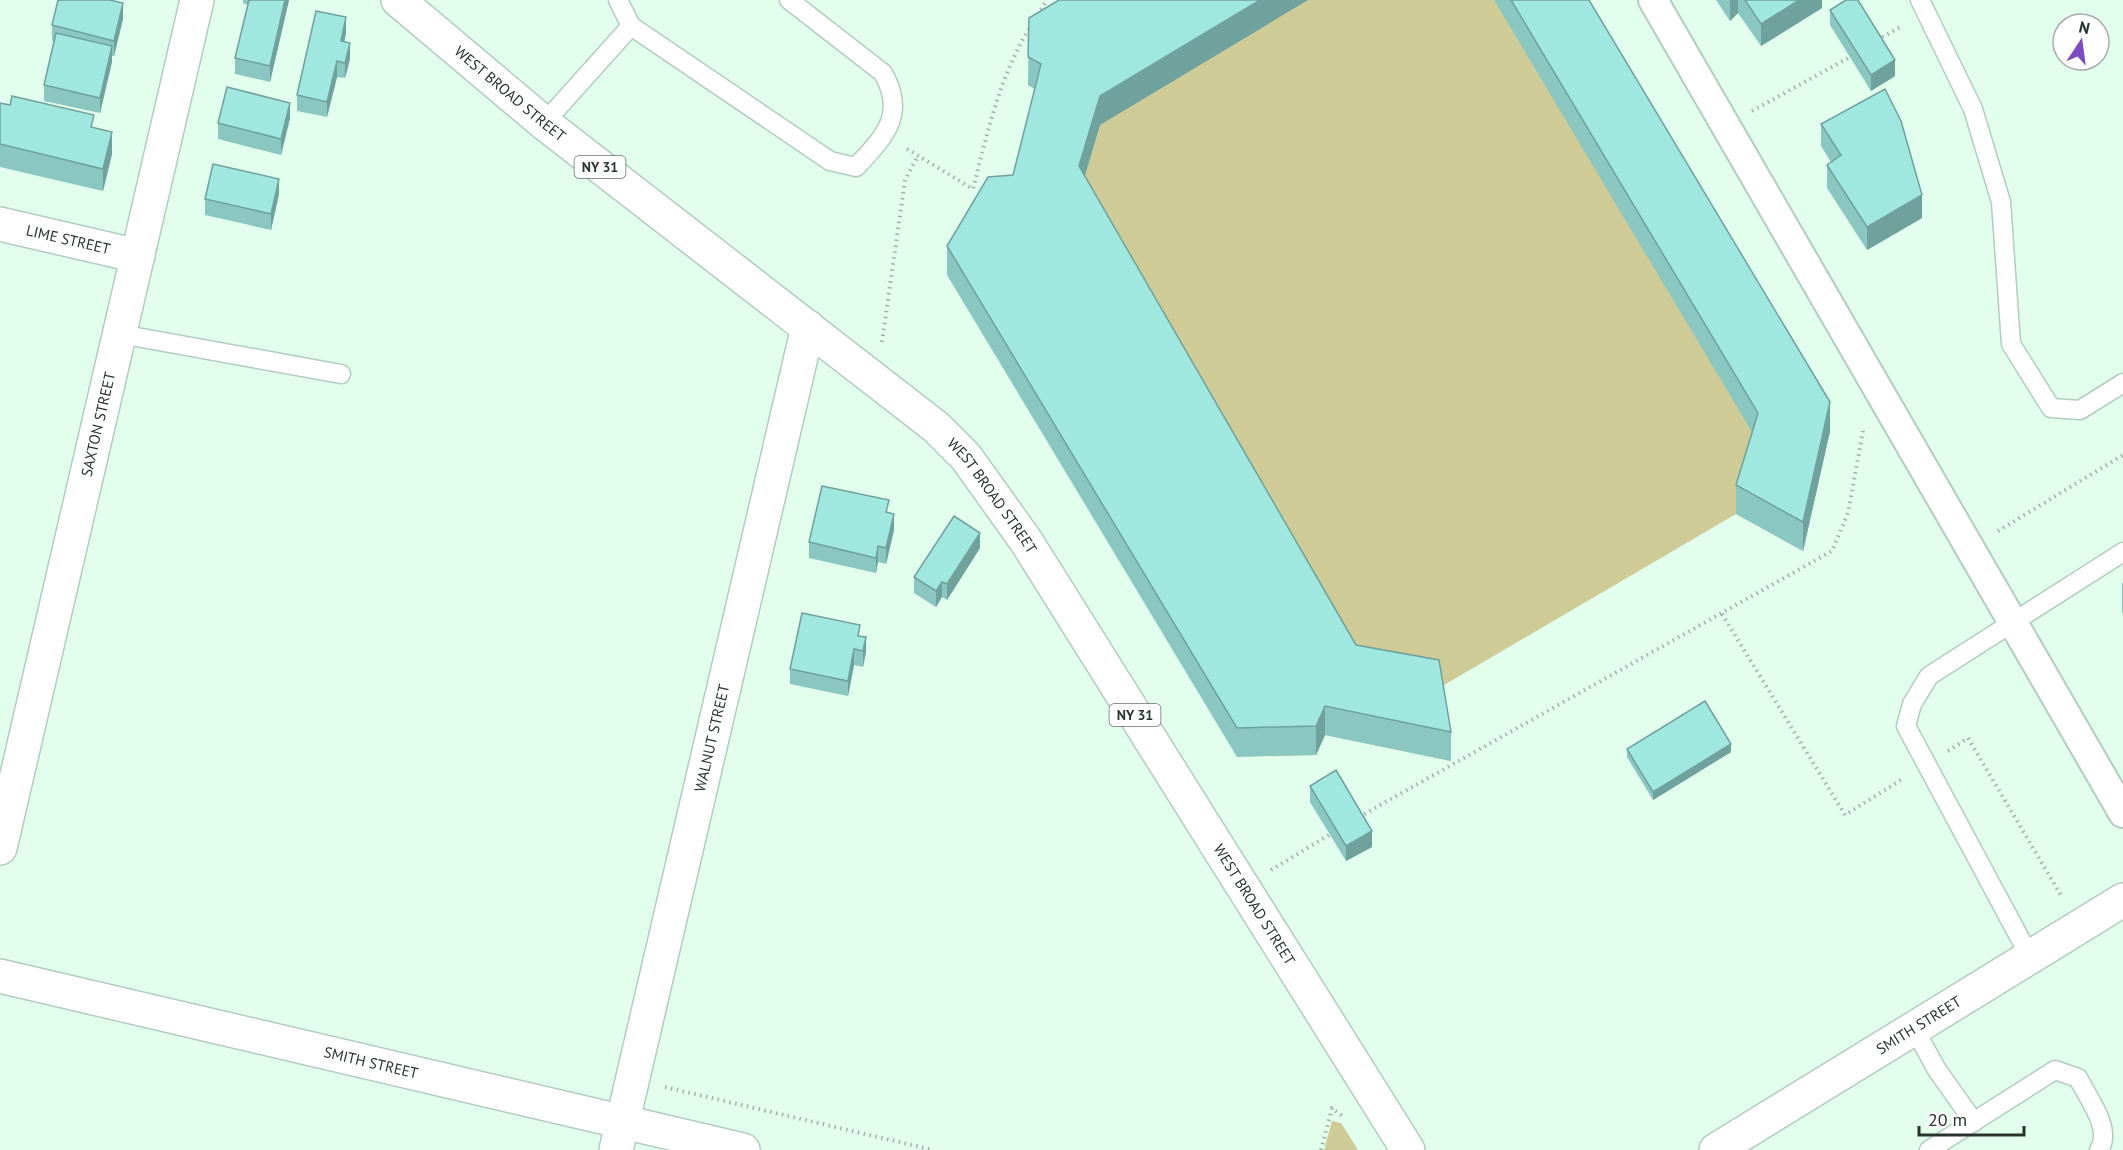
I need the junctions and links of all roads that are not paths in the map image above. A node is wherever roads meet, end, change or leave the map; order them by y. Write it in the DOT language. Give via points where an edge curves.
graph roads {
  1 [pos="197,0"];
  2 [pos="398,0"];
  3 [pos="618,0"];
  4 [pos="789,0"];
  5 [pos="1653,0"];
  6 [pos="1920,0"];
  7 [pos="631,26"];
  8 [pos="544,123"];
  9 [pos="0,224"];
  10 [pos="138,256"];
  11 [pos="807,327"];
  12 [pos="120,334"];
  13 [pos="341,374"];
  14 [pos="2123,383"];
  15 [pos="2123,552"];
  16 [pos="2013,622"];
  17 [pos="2123,813"];
  18 [pos="0,848"];
  19 [pos="2123,900"];
  20 [pos="2030,957"];
  21 [pos="0,976"];
  22 [pos="1914,1028"];
  23 [pos="1974,1122"];
  24 [pos="619,1136"];
  25 [pos="743,1150"];
  26 [pos="1408,1150"];
  27 [pos="1716,1150"];
  28 [pos="1929,1150"];
  29 [pos="2099,1150"];
  1 -- 10 [label="street, SAXTON STREET"];
  2 -- 8 [label="street, WEST BROAD STREET / NY 31"];
  3 -- 7 [label="lane"];
  4 -- 7 [label="lane" via="883,73 892,90 893,115 881,139 856,167 830,161"];
  5 -- 16 [label="street"];
  6 -- 14 [label="lane" via="1972,109 2001,201 2011,344 2051,408 2080,410"];
  7 -- 8 [label="lane"];
  8 -- 11 [label="street, WEST BROAD STREET / NY 31"];
  9 -- 10 [label="street, LIME STREET"];
  10 -- 12 [label="street, SAXTON STREET"];
  11 -- 24 [label="street, WALNUT STREET"];
  11 -- 26 [label="street, WEST BROAD STREET / NY 31" via="936,427 996,496"];
  12 -- 13 [label="lane"];
  12 -- 18 [label="street, SAXTON STREET"];
  15 -- 16 [label="lane"];
  16 -- 17 [label="street"];
  16 -- 20 [label="lane" via="1929,676 1912,704 1906,726"];
  19 -- 20 [label="street, SMITH STREET"];
  20 -- 22 [label="street, SMITH STREET"];
  21 -- 24 [label="street, SMITH STREET"];
  22 -- 23 [label="lane" via="1937,1070"];
  22 -- 27 [label="street, SMITH STREET"];
  23 -- 28 [label="lane"];
  23 -- 29 [label="lane" via="2055,1070 2078,1078 2104,1132"];
  24 -- 25 [label="street, SMITH STREET"];
}
